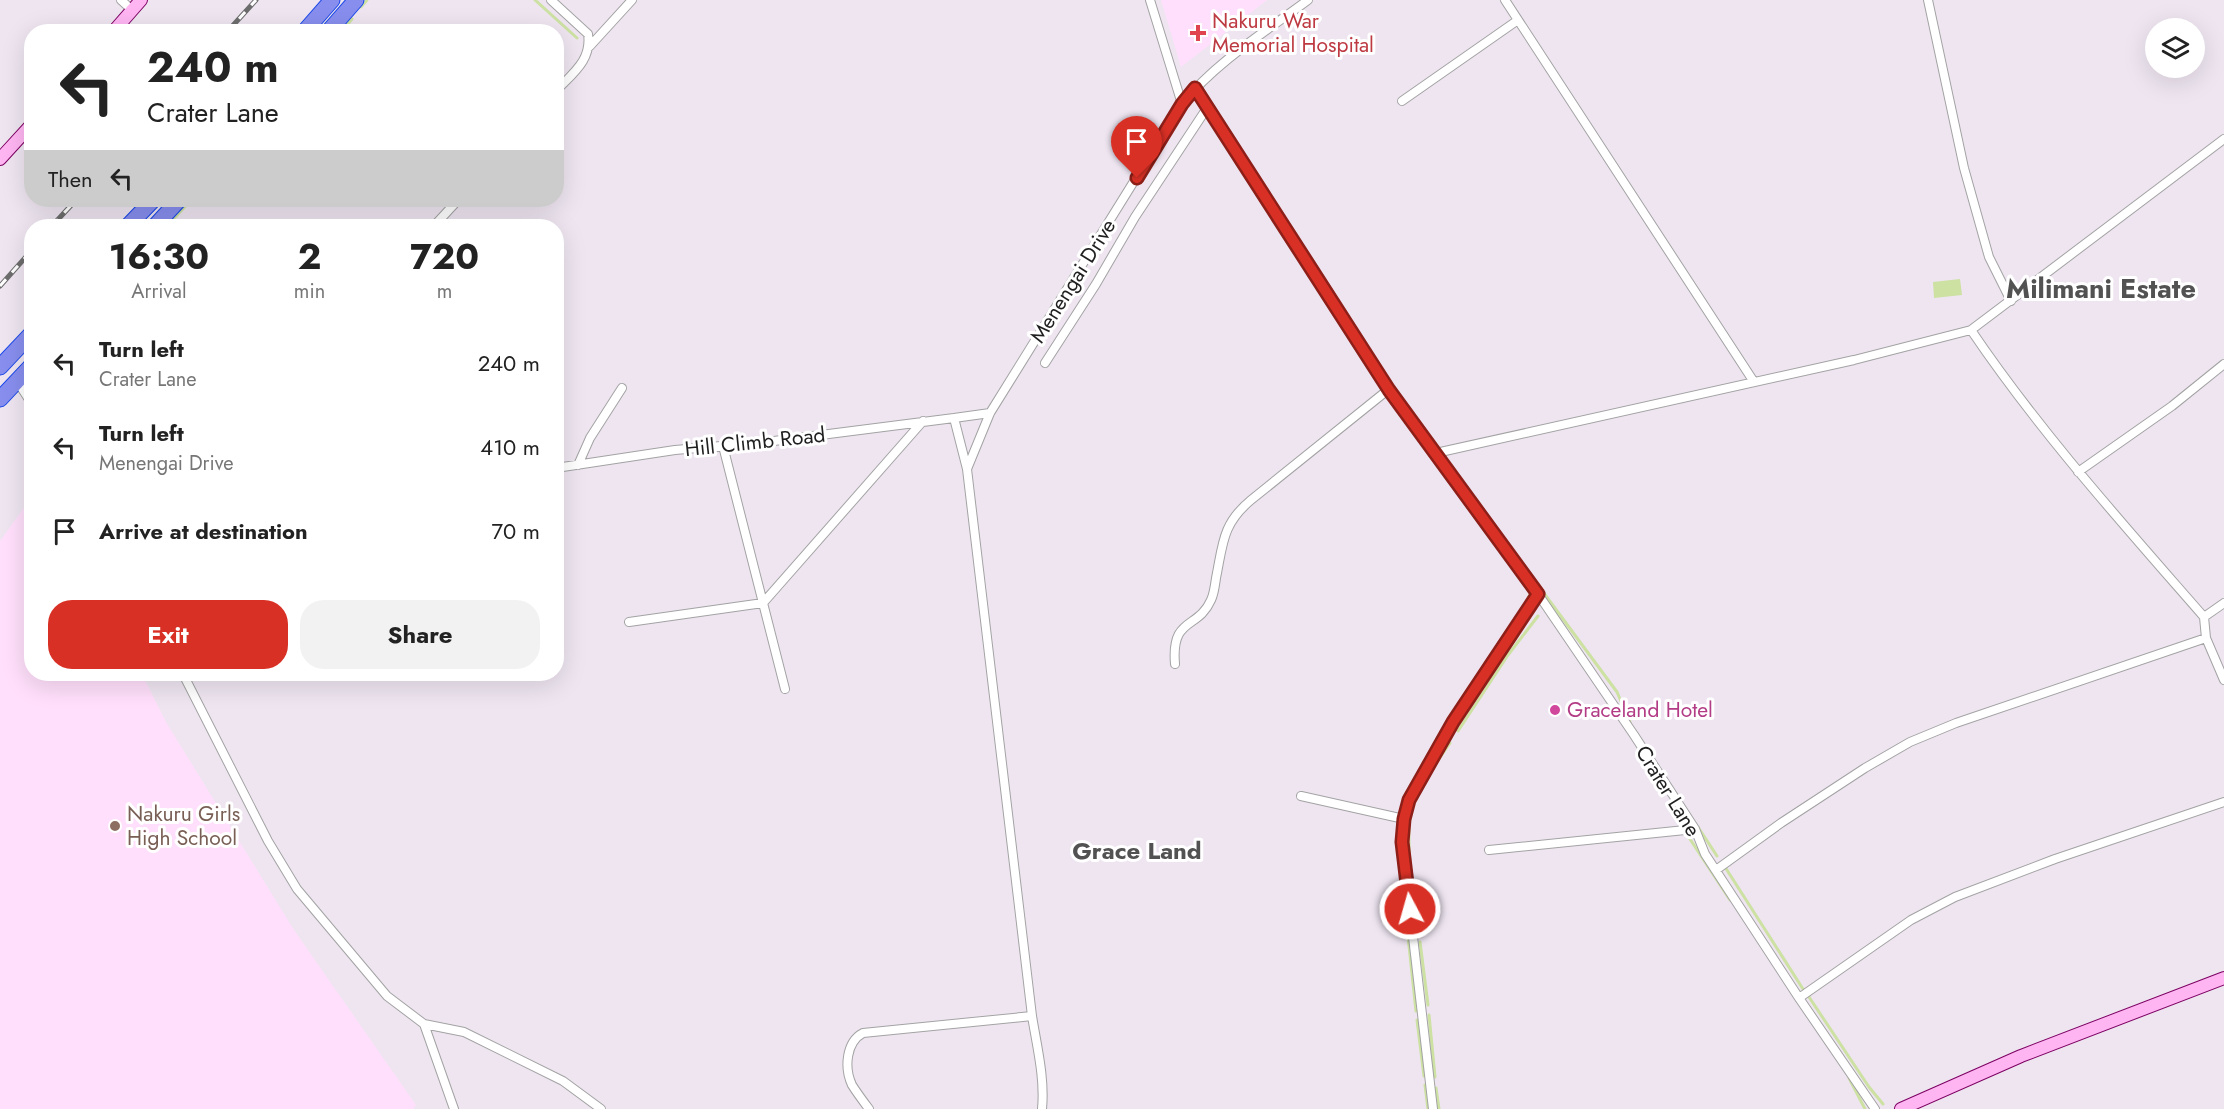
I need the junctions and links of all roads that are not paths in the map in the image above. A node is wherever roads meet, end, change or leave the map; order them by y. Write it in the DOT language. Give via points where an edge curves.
graph roads {
  1 [pos="121,0"];
  2 [pos="141,0"];
  3 [pos="332,0"];
  4 [pos="356,0"];
  5 [pos="551,0"];
  6 [pos="632,0"];
  7 [pos="1150,0"];
  8 [pos="1308,0"];
  9 [pos="1505,0"];
  10 [pos="1928,0"];
  11 [pos="132,10"];
  12 [pos="1518,20"];
  13 [pos="120,24"];
  14 [pos="311,24"];
  15 [pos="335,24"];
  16 [pos="590,46"];
  17 [pos="564,82"];
  18 [pos="1195,88"];
  19 [pos="1402,101"];
  20 [pos="1182,104"];
  21 [pos="1207,108"];
  22 [pos="24,133"];
  23 [pos="2224,140"];
  24 [pos="0,159"];
  25 [pos="146,207"];
  26 [pos="173,207"];
  27 [pos="452,207"];
  28 [pos="135,219"];
  29 [pos="161,219"];
  30 [pos="440,219"];
  31 [pos="2011,301"];
  32 [pos="1971,330"];
  33 [pos="24,342"];
  34 [pos="1045,363"];
  35 [pos="2224,364"];
  36 [pos="0,367"];
  37 [pos="24,374"];
  38 [pos="17,381"];
  39 [pos="1754,382"];
  40 [pos="622,388"];
  41 [pos="1389,390"];
  42 [pos="24,392"];
  43 [pos="0,399"];
  44 [pos="990,413"];
  45 [pos="954,418"];
  46 [pos="923,421"];
  47 [pos="723,446"];
  48 [pos="1436,453"];
  49 [pos="578,465"];
  50 [pos="564,467"];
  51 [pos="967,469"];
  52 [pos="2078,472"];
  53 [pos="1538,594"];
  54 [pos="763,603"];
  55 [pos="2224,603"];
  56 [pos="2204,617"];
  57 [pos="629,622"];
  58 [pos="2206,638"];
  59 [pos="1175,664"];
  60 [pos="187,681"];
  61 [pos="2224,681"];
  62 [pos="785,689"];
  63 [pos="1301,796"];
  64 [pos="2224,802"];
  65 [pos="1404,819"];
  66 [pos="1695,829"];
  67 [pos="1489,850"];
  68 [pos="1716,870"];
  69 [pos="2224,978"];
  70 [pos="1799,998"];
  71 [pos="1032,1016"];
  72 [pos="424,1024"];
  73 [pos="454,1109"];
  74 [pos="601,1109"];
  75 [pos="869,1109"];
  76 [pos="1042,1109"];
  77 [pos="1433,1109"];
  78 [pos="1875,1109"];
  79 [pos="1901,1109"];
  1 -- 11 [label="street"];
  2 -- 11 [label="street"];
  3 -- 14 [label="highway"];
  4 -- 15 [label="highway"];
  5 -- 16 [label="street" via="588,34"];
  6 -- 16 [label="street"];
  7 -- 20 [label="street"];
  8 -- 18 [label="street, Menengai Drive"];
  9 -- 12 [label="street"];
  10 -- 31 [label="street" via="1964,168 1989,258"];
  11 -- 13 [label="street"];
  12 -- 19 [label="street"];
  12 -- 39 [label="street"];
  16 -- 17 [label="street" via="586,58"];
  18 -- 20 [label="street, Menengai Drive"];
  18 -- 21 [label="street, Crater Lane"];
  20 -- 44 [label="street, Menengai Drive"];
  21 -- 34 [label="street"];
  21 -- 41 [label="street, Crater Lane"];
  22 -- 24 [label="street"];
  23 -- 31 [label="street"];
  25 -- 28 [label="highway"];
  26 -- 29 [label="highway"];
  27 -- 30 [label="street"];
  31 -- 32 [label="street"];
  32 -- 39 [label="street"];
  32 -- 52 [label="street"];
  33 -- 36 [label="highway"];
  35 -- 52 [label="street"];
  37 -- 38 [label="highway"];
  38 -- 42 [label="street"];
  38 -- 43 [label="highway"];
  39 -- 48 [label="street"];
  40 -- 49 [label="street"];
  41 -- 48 [label="street, Crater Lane"];
  41 -- 59 [label="street" via="1231,520 1212,600 1175,640"];
  44 -- 45 [label="street, Hill Climb Road"];
  44 -- 51 [label="street, Menengai Drive"];
  45 -- 46 [label="street, Hill Climb Road"];
  45 -- 51 [label="street"];
  46 -- 47 [label="street, Hill Climb Road"];
  46 -- 54 [label="street"];
  47 -- 49 [label="street, Hill Climb Road"];
  47 -- 54 [label="street"];
  48 -- 53 [label="street, Crater Lane"];
  49 -- 50 [label="street, Hill Climb Road"];
  51 -- 71 [label="street"];
  52 -- 56 [label="street"];
  53 -- 65 [label="street" via="1453,722 1409,800"];
  53 -- 66 [label="street, Crater Lane"];
  54 -- 57 [label="street"];
  54 -- 62 [label="street"];
  55 -- 56 [label="street"];
  56 -- 58 [label="street"];
  58 -- 61 [label="street"];
  58 -- 68 [label="street" via="1910,742 1790,816"];
  60 -- 72 [label="street" via="268,841 297,889 387,996"];
  63 -- 65 [label="street"];
  64 -- 70 [label="street" via="1954,897 1911,920"];
  65 -- 77 [label="street" via="1402,842"];
  66 -- 67 [label="street"];
  66 -- 68 [label="street, Crater Lane"];
  68 -- 70 [label="street, Crater Lane"];
  69 -- 79 [label="street" via="2021,1056"];
  70 -- 78 [label="street, Crater Lane"];
  71 -- 75 [label="street" via="863,1033 856,1037 849,1051 849,1074"];
  71 -- 76 [label="street" via="1041,1066"];
  72 -- 73 [label="street"];
  72 -- 74 [label="street" via="464,1032 563,1081"];
}
